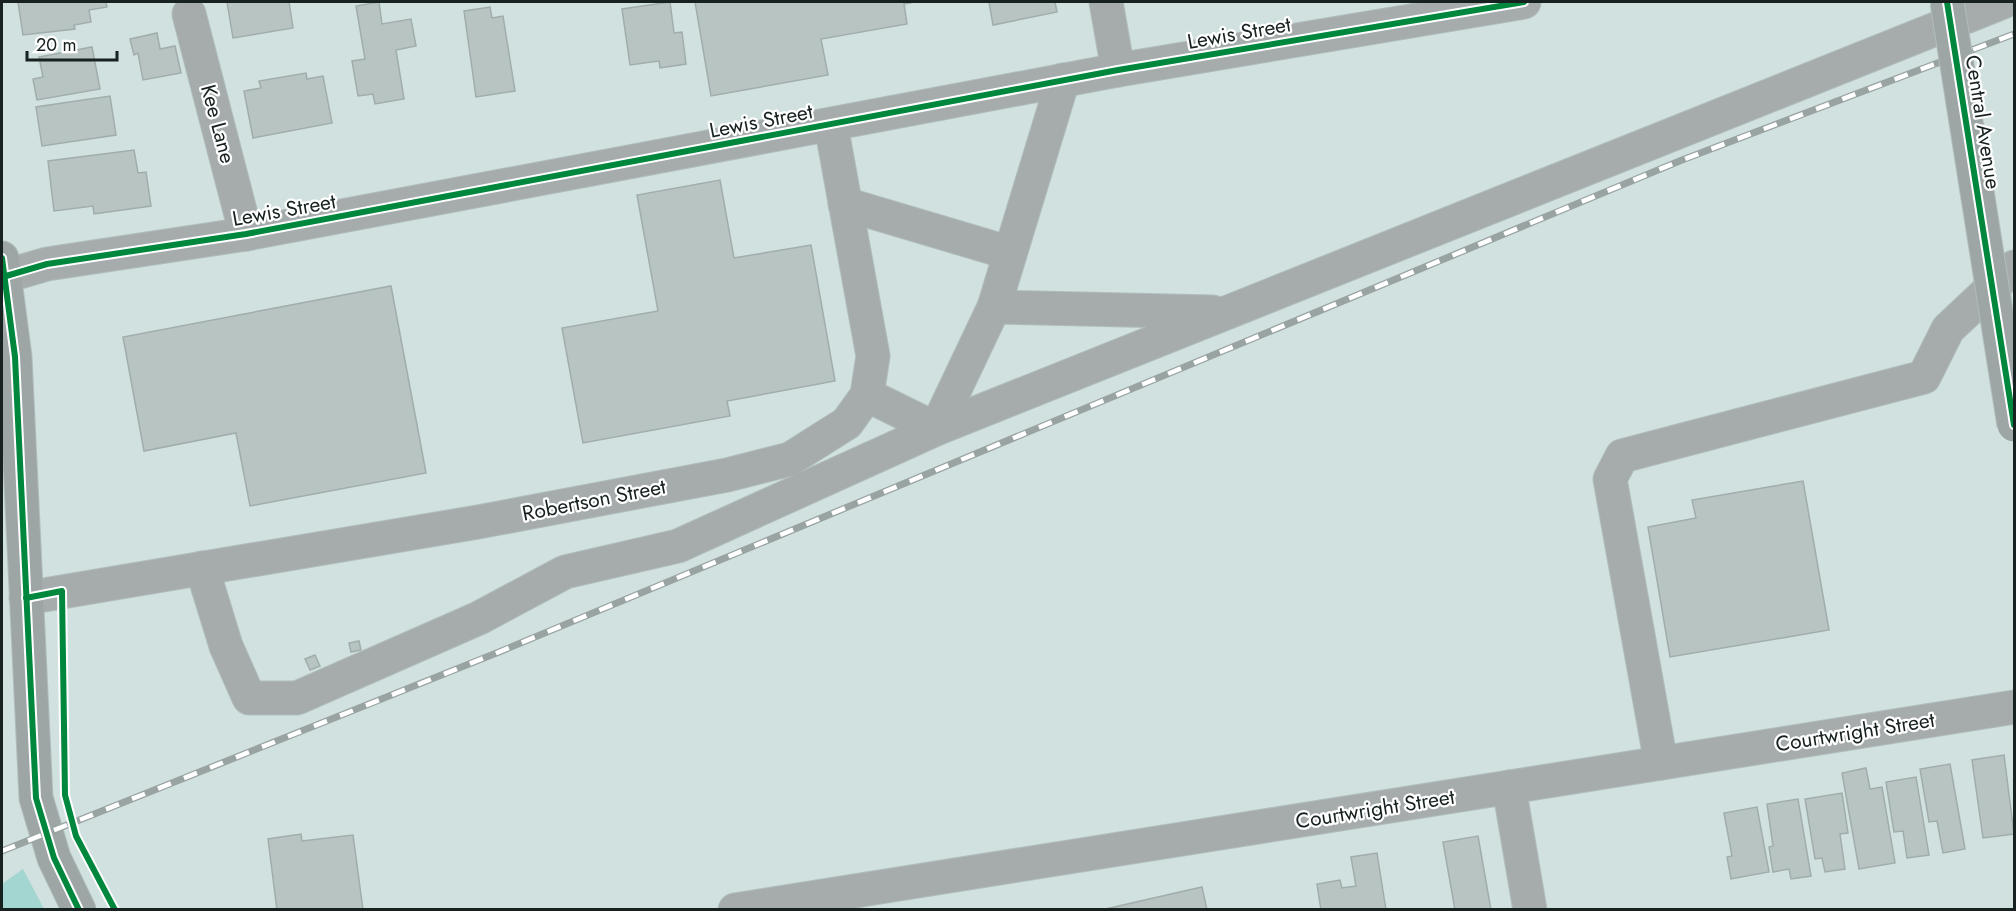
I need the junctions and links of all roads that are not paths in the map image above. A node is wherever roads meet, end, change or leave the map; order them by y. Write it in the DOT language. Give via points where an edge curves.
graph roads {
  1 [pos="1106,2"];
  2 [pos="1524,2"];
  3 [pos="1947,2"];
  4 [pos="2003,2"];
  5 [pos="189,14"];
  6 [pos="1118,70"];
  7 [pos="1062,81"];
  8 [pos="831,125"];
  9 [pos="845,204"];
  10 [pos="246,234"];
  11 [pos="1010,253"];
  12 [pos="4,267"];
  13 [pos="2014,267"];
  14 [pos="994,307"];
  15 [pos="1227,313"];
  16 [pos="867,395"];
  17 [pos="2014,425"];
  18 [pos="936,429"];
  19 [pos="202,568"];
  20 [pos="26,598"];
  21 [pos="2014,707"];
  22 [pos="1661,763"];
  23 [pos="1509,787"];
  24 [pos="79,909"];
  25 [pos="735,909"];
  26 [pos="1530,909"];
  1 -- 6 [label="street"];
  2 -- 6 [label="street, Lewis Street"];
  3 -- 17 [label="main road, Central Avenue, bridge"];
  4 -- 15 [label="street"];
  5 -- 10 [label="street, Kee Lane"];
  6 -- 7 [label="street, Lewis Street"];
  7 -- 8 [label="street, Lewis Street"];
  7 -- 11 [label="street"];
  8 -- 9 [label="street, Robertson Street"];
  8 -- 10 [label="street, Lewis Street"];
  9 -- 11 [label="street"];
  9 -- 16 [label="street, Robertson Street" via="873,356"];
  10 -- 12 [label="street, Lewis Street"];
  11 -- 14 [label="street"];
  12 -- 20 [label="main road" via="15,357"];
  13 -- 22 [label="street" via="1948,329 1924,377 1622,456 1610,479"];
  14 -- 15 [label="street"];
  14 -- 18 [label="street"];
  15 -- 18 [label="street"];
  16 -- 18 [label="street"];
  16 -- 19 [label="street, Robertson Street" via="847,423 790,459 727,475 478,522"];
  18 -- 19 [label="street" via="678,546 566,572 478,618 297,698 249,698 226,646"];
  19 -- 20 [label="street, Robertson Street"];
  20 -- 24 [label="main road" via="36,798 54,858"];
  21 -- 22 [label="street, Courtwright Street"];
  22 -- 23 [label="street, Courtwright Street"];
  23 -- 25 [label="street, Courtwright Street"];
  23 -- 26 [label="street"];
}
